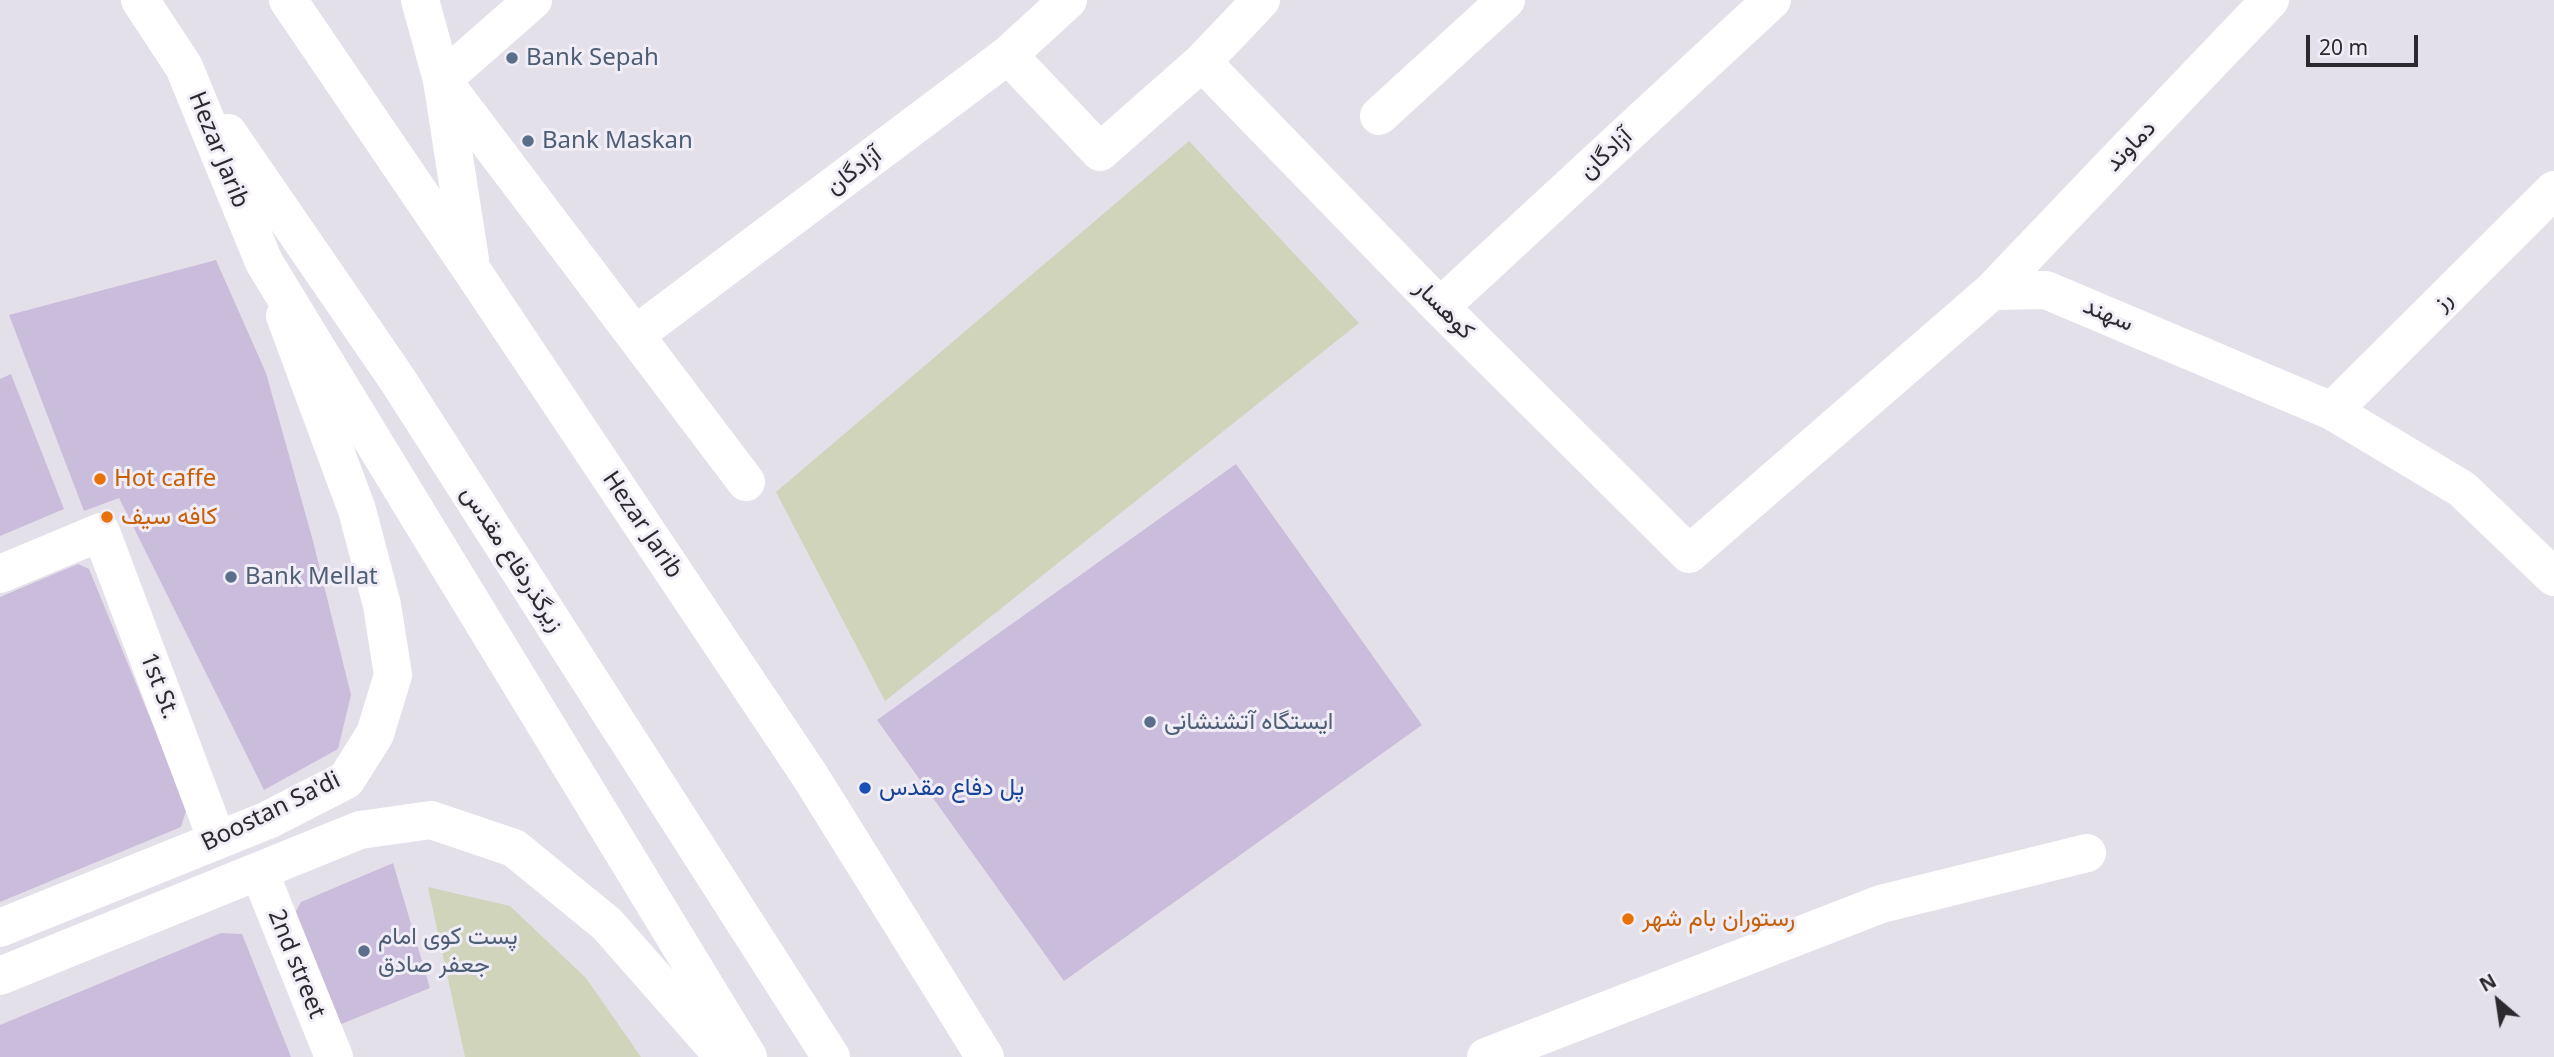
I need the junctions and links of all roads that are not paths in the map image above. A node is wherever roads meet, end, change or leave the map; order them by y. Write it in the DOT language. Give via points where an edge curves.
graph roads {
  1 [pos="140,0"];
  2 [pos="288,0"];
  3 [pos="420,0"];
  4 [pos="533,0"];
  5 [pos="1068,0"];
  6 [pos="1261,0"];
  7 [pos="1506,0"];
  8 [pos="1772,0"];
  9 [pos="2270,0"];
  10 [pos="1008,55"];
  11 [pos="1202,62"];
  12 [pos="184,68"];
  13 [pos="442,80"];
  14 [pos="1379,116"];
  15 [pos="2554,190"];
  16 [pos="264,262"];
  17 [pos="471,269"];
  18 [pos="1992,291"];
  19 [pos="1440,307"];
  20 [pos="635,335"];
  21 [pos="2332,411"];
  22 [pos="746,482"];
  23 [pos="0,574"];
  24 [pos="2554,577"];
  25 [pos="217,840"];
  26 [pos="2087,853"];
  27 [pos="258,871"];
  28 [pos="0,928"];
  29 [pos="0,976"];
  30 [pos="334,1057"];
  31 [pos="724,1057"];
  32 [pos="748,1057"];
  33 [pos="831,1057"];
  34 [pos="985,1057"];
  35 [pos="1486,1057"];
  1 -- 12 [label="street, Hezar Jarib"];
  2 -- 17 [label="street, Hezar Jarib"];
  3 -- 13 [label="street"];
  4 -- 13 [label="street"];
  5 -- 10 [label="street, آزادگان"];
  6 -- 11 [label="street"];
  7 -- 14 [label="street"];
  8 -- 19 [label="street, آزادگان"];
  9 -- 18 [label="street, دماوند"];
  10 -- 11 [label="street" via="1100,152"];
  10 -- 20 [label="street, آزادگان"];
  11 -- 19 [label="street, کوهسار"];
  12 -- 16 [label="street, Hezar Jarib"];
  12 -- 33 [label="street, زیرگذردفاع مقدس" via="397,379"];
  13 -- 17 [label="street"];
  13 -- 20 [label="street"];
  15 -- 21 [label="street, رز"];
  16 -- 25 [label="street, Boostan Sa'di" via="357,510 382,605 393,675 376,734 346,780"];
  16 -- 32 [label="street, Hezar Jarib"];
  17 -- 34 [label="street, Hezar Jarib" via="810,776"];
  18 -- 19 [label="street, کوهسار" via="1689,554"];
  18 -- 21 [label="street, سهند" via="2046,290"];
  20 -- 22 [label="street"];
  21 -- 24 [label="street, سهند" via="2462,489"];
  23 -- 25 [label="street, 1st St." via="101,532"];
  25 -- 28 [label="street, Boostan Sa'di"];
  26 -- 35 [label="street" via="1881,904"];
  27 -- 29 [label="street, Boostan Sa'di"];
  27 -- 30 [label="street, 2nd street"];
  27 -- 31 [label="street, Boostan Sa'di" via="360,830 431,820 514,848 607,924"];
}
